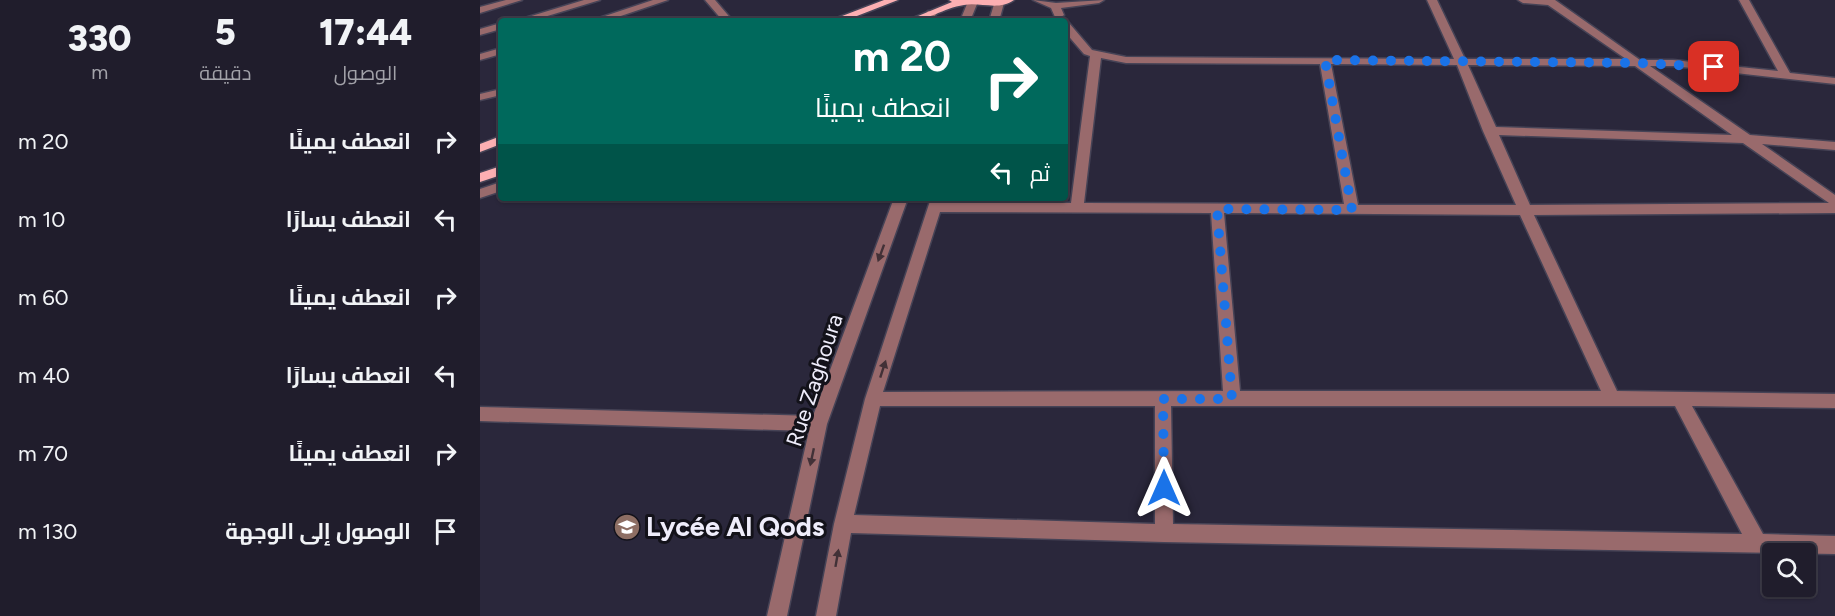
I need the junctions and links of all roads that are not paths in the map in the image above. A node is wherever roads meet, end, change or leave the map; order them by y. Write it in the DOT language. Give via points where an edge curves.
graph roads {
  1 [pos="517,0"];
  2 [pos="595,0"];
  3 [pos="663,0"];
  4 [pos="729,0"];
  5 [pos="893,0"];
  6 [pos="1038,0"];
  7 [pos="1099,0"];
  8 [pos="1432,0"];
  9 [pos="1523,0"];
  10 [pos="1744,0"];
  11 [pos="1004,1"];
  12 [pos="1550,1"];
  13 [pos="962,2"];
  14 [pos="643,3"];
  15 [pos="713,4"];
  16 [pos="1055,6"];
  17 [pos="480,10"];
  18 [pos="929,17"];
  19 [pos="531,18"];
  20 [pos="603,18"];
  21 [pos="725,18"];
  22 [pos="842,18"];
  23 [pos="965,18"];
  24 [pos="996,18"];
  25 [pos="1061,18"];
  26 [pos="498,28"];
  27 [pos="1068,29"];
  28 [pos="480,32"];
  29 [pos="498,52"];
  30 [pos="1096,55"];
  31 [pos="480,57"];
  32 [pos="1325,60"];
  33 [pos="1461,60"];
  34 [pos="1639,63"];
  35 [pos="1786,75"];
  36 [pos="1835,81"];
  37 [pos="498,93"];
  38 [pos="480,97"];
  39 [pos="1489,131"];
  40 [pos="1747,139"];
  41 [pos="498,141"];
  42 [pos="1835,146"];
  43 [pos="480,148"];
  44 [pos="498,171"];
  45 [pos="480,178"];
  46 [pos="498,187"];
  47 [pos="480,194"];
  48 [pos="900,201"];
  49 [pos="1835,201"];
  50 [pos="936,202"];
  51 [pos="1835,208"];
  52 [pos="1217,209"];
  53 [pos="1077,210"];
  54 [pos="1352,210"];
  55 [pos="1525,210"];
  56 [pos="1612,398"];
  57 [pos="873,399"];
  58 [pos="1163,399"];
  59 [pos="1232,399"];
  60 [pos="1680,400"];
  61 [pos="1835,401"];
  62 [pos="480,414"];
  63 [pos="819,424"];
  64 [pos="843,524"];
  65 [pos="1164,533"];
  66 [pos="1757,543"];
  67 [pos="1835,544"];
  68 [pos="777,616"];
  69 [pos="826,616"];
  1 -- 17 [label="street"];
  2 -- 19 [label="street"];
  3 -- 14 [label="street"];
  4 -- 15 [label="street"];
  5 -- 22 [label="main road"];
  6 -- 16 [label="street"];
  7 -- 16 [label="street"];
  8 -- 33 [label="street"];
  9 -- 12 [label="street"];
  10 -- 35 [label="street"];
  11 -- 13 [label="main road"];
  11 -- 24 [label="street"];
  12 -- 34 [label="street"];
  13 -- 18 [label="main road"];
  13 -- 23 [label="street"];
  14 -- 20 [label="street"];
  15 -- 21 [label="street"];
  16 -- 25 [label="street"];
  26 -- 28 [label="street"];
  27 -- 30 [label="street" via="1088,52"];
  29 -- 31 [label="street"];
  30 -- 32 [label="street" via="1126,60"];
  30 -- 53 [label="street"];
  32 -- 33 [label="street"];
  32 -- 54 [label="street"];
  33 -- 34 [label="street"];
  33 -- 39 [label="street"];
  34 -- 35 [label="street"];
  34 -- 40 [label="street"];
  35 -- 36 [label="street"];
  37 -- 38 [label="street"];
  39 -- 40 [label="street"];
  39 -- 55 [label="street"];
  40 -- 42 [label="street"];
  40 -- 49 [label="street"];
  41 -- 43 [label="main road"];
  44 -- 45 [label="main road"];
  46 -- 47 [label="street"];
  48 -- 63 [label="street, Rue Zaghoura, one-way"];
  50 -- 53 [label="street"];
  57 -- 50 [label="street, one-way"];
  51 -- 55 [label="street"];
  52 -- 53 [label="street"];
  52 -- 54 [label="street"];
  52 -- 59 [label="street"];
  54 -- 55 [label="street"];
  55 -- 56 [label="street"];
  56 -- 59 [label="street"];
  56 -- 60 [label="street"];
  57 -- 58 [label="street"];
  57 -- 64 [label="street"];
  58 -- 59 [label="street"];
  58 -- 65 [label="street"];
  60 -- 61 [label="street"];
  60 -- 66 [label="street"];
  62 -- 63 [label="street"];
  63 -- 68 [label="street, Rue Zaghoura, one-way"];
  64 -- 65 [label="street"];
  69 -- 64 [label="street, one-way"];
  65 -- 66 [label="street"];
  66 -- 67 [label="street"];
}
